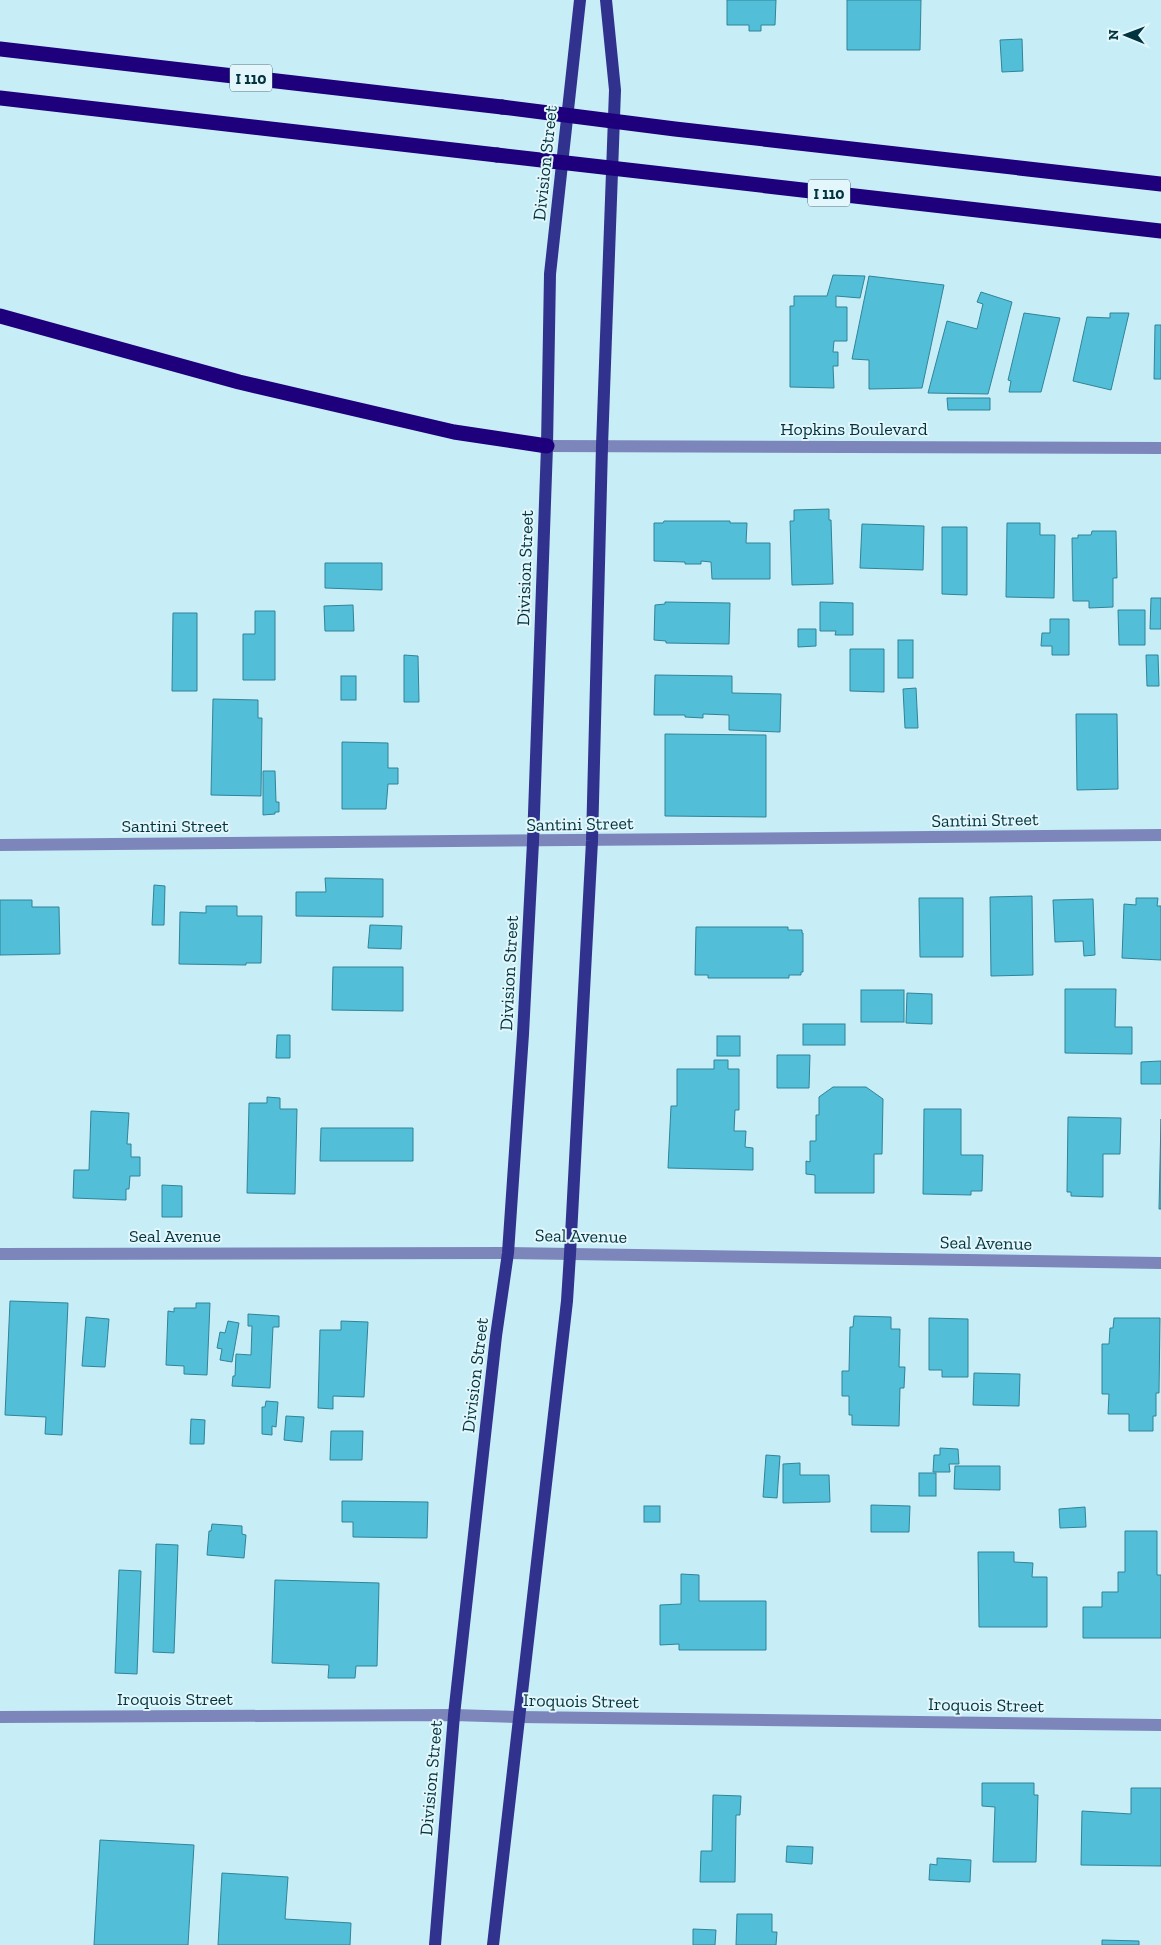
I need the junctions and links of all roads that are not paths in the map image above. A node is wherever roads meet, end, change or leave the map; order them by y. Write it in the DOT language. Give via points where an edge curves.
graph roads {
  1 [pos="580,0"];
  2 [pos="606,0"];
  3 [pos="0,49"];
  4 [pos="0,98"];
  5 [pos="1161,184"];
  6 [pos="1161,231"];
  7 [pos="0,316"];
  8 [pos="547,446"];
  9 [pos="602,446"];
  10 [pos="1161,448"];
  11 [pos="1161,835"];
  12 [pos="592,841"];
  13 [pos="533,842"];
  14 [pos="0,845"];
  15 [pos="508,1253"];
  16 [pos="0,1254"];
  17 [pos="570,1254"];
  18 [pos="1161,1263"];
  19 [pos="454,1715"];
  20 [pos="0,1717"];
  21 [pos="519,1718"];
  22 [pos="1161,1725"];
  23 [pos="435,1945"];
  24 [pos="493,1945"];
  1 -- 8 [label="main road, Division Street" via="550,274"];
  2 -- 9 [label="main road" via="615,90"];
  3 -- 5 [label="highway, I 110, bridge"];
  4 -- 6 [label="highway, I 110, bridge"];
  7 -- 8 [label="highway" via="248,384 454,432"];
  8 -- 9 [label="street, Hopkins Boulevard"];
  8 -- 13 [label="main road, Division Street"];
  9 -- 10 [label="street, Hopkins Boulevard"];
  9 -- 12 [label="main road"];
  11 -- 12 [label="street, Santini Street"];
  12 -- 13 [label="street, Santini Street"];
  12 -- 17 [label="main road"];
  13 -- 14 [label="street, Santini Street"];
  13 -- 15 [label="main road, Division Street"];
  15 -- 16 [label="street, Seal Avenue"];
  15 -- 17 [label="street, Seal Avenue"];
  15 -- 19 [label="main road, Division Street"];
  17 -- 18 [label="street, Seal Avenue"];
  17 -- 21 [label="main road"];
  19 -- 20 [label="street, Iroquois Street"];
  19 -- 21 [label="street, Iroquois Street"];
  19 -- 23 [label="main road, Division Street"];
  21 -- 22 [label="street, Iroquois Street"];
  21 -- 24 [label="main road"];
}
